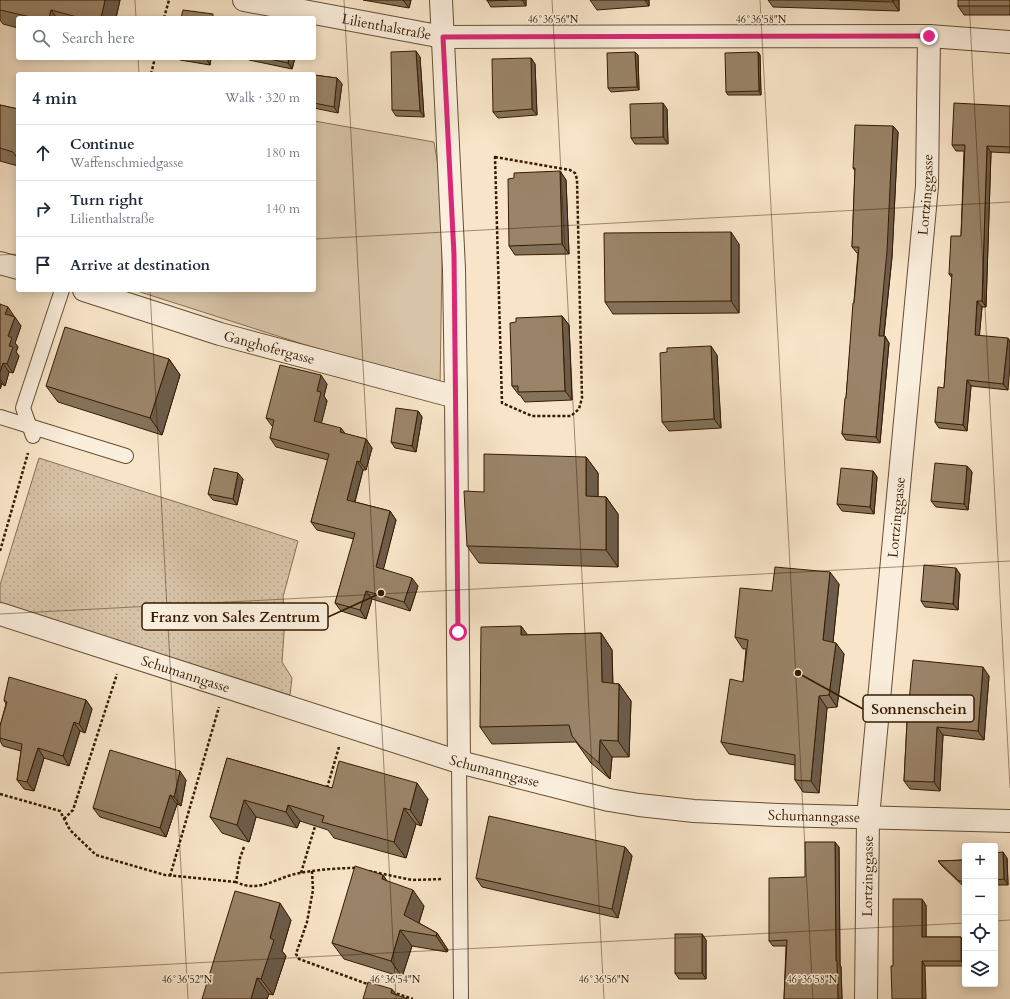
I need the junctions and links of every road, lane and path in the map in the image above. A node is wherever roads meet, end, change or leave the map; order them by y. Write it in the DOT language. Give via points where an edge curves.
graph roads {
  1 [pos="169,0"];
  2 [pos="244,0"];
  3 [pos="440,0"];
  4 [pos="165,16"];
  5 [pos="929,36"];
  6 [pos="443,37"];
  7 [pos="1010,42"];
  8 [pos="154,60"];
  9 [pos="152,72"];
  10 [pos="0,263"];
  11 [pos="16,267"];
  12 [pos="61,292"];
  13 [pos="90,292"];
  14 [pos="456,397"];
  15 [pos="502,402"];
  16 [pos="0,417"];
  17 [pos="31,431"];
  18 [pos="126,456"];
  19 [pos="0,551"];
  20 [pos="0,614"];
  21 [pos="123,653"];
  22 [pos="226,686"];
  23 [pos="346,725"];
  24 [pos="459,762"];
  25 [pos="326,792"];
  26 [pos="0,794"];
  27 [pos="868,817"];
  28 [pos="64,819"];
  29 [pos="1010,821"];
  30 [pos="317,822"];
  31 [pos="244,847"];
  32 [pos="312,871"];
  33 [pos="301,873"];
  34 [pos="170,876"];
  35 [pos="460,879"];
  36 [pos="236,882"];
  37 [pos="375,986"];
  38 [pos="388,990"];
  39 [pos="413,999"];
  40 [pos="461,999"];
  41 [pos="866,999"];
  1 -- 4 [label="path"];
  2 -- 6 [label="street, Lilienthalstraße"];
  3 -- 6 [label="street"];
  5 -- 6 [label="street, Lilienthalstraße"];
  5 -- 7 [label="street, Lilienthalstraße"];
  5 -- 27 [label="street, Lortzinggasse" via="927,186"];
  6 -- 14 [label="street" via="454,255"];
  8 -- 9 [label="path"];
  10 -- 11 [label="street"];
  12 -- 17 [label="lane" via="23,408"];
  13 -- 14 [label="street, Ganghofergasse" via="220,334"];
  14 -- 24 [label="street"];
  15 -- 15 [label="path" via="499,320 496,157 576,173 581,322 582,398 579,409 571,416 532,416"];
  16 -- 17 [label="lane"];
  17 -- 18 [label="lane"];
  17 -- 19 [label="path"];
  20 -- 21 [label="street, Schumanngasse"];
  21 -- 22 [label="street, Schumanngasse"];
  21 -- 28 [label="path" via="73,810"];
  22 -- 23 [label="street, Schumanngasse"];
  22 -- 34 [label="path"];
  23 -- 24 [label="street, Schumanngasse"];
  23 -- 25 [label="path"];
  24 -- 27 [label="street, Schumanngasse" via="639,805 694,811"];
  24 -- 35 [label="lane"];
  26 -- 28 [label="path" via="60,812"];
  27 -- 29 [label="street, Schumanngasse"];
  27 -- 41 [label="street, Lortzinggasse"];
  28 -- 34 [label="path" via="70,830 96,855"];
  30 -- 33 [label="path"];
  31 -- 36 [label="path"];
  32 -- 33 [label="path"];
  32 -- 35 [label="path" via="355,868 412,880"];
  32 -- 37 [label="path" via="313,890 307,922 296,954 299,960"];
  33 -- 36 [label="path" via="270,884 245,886"];
  34 -- 36 [label="path"];
  35 -- 40 [label="lane"];
  38 -- 39 [label="path"];
}
